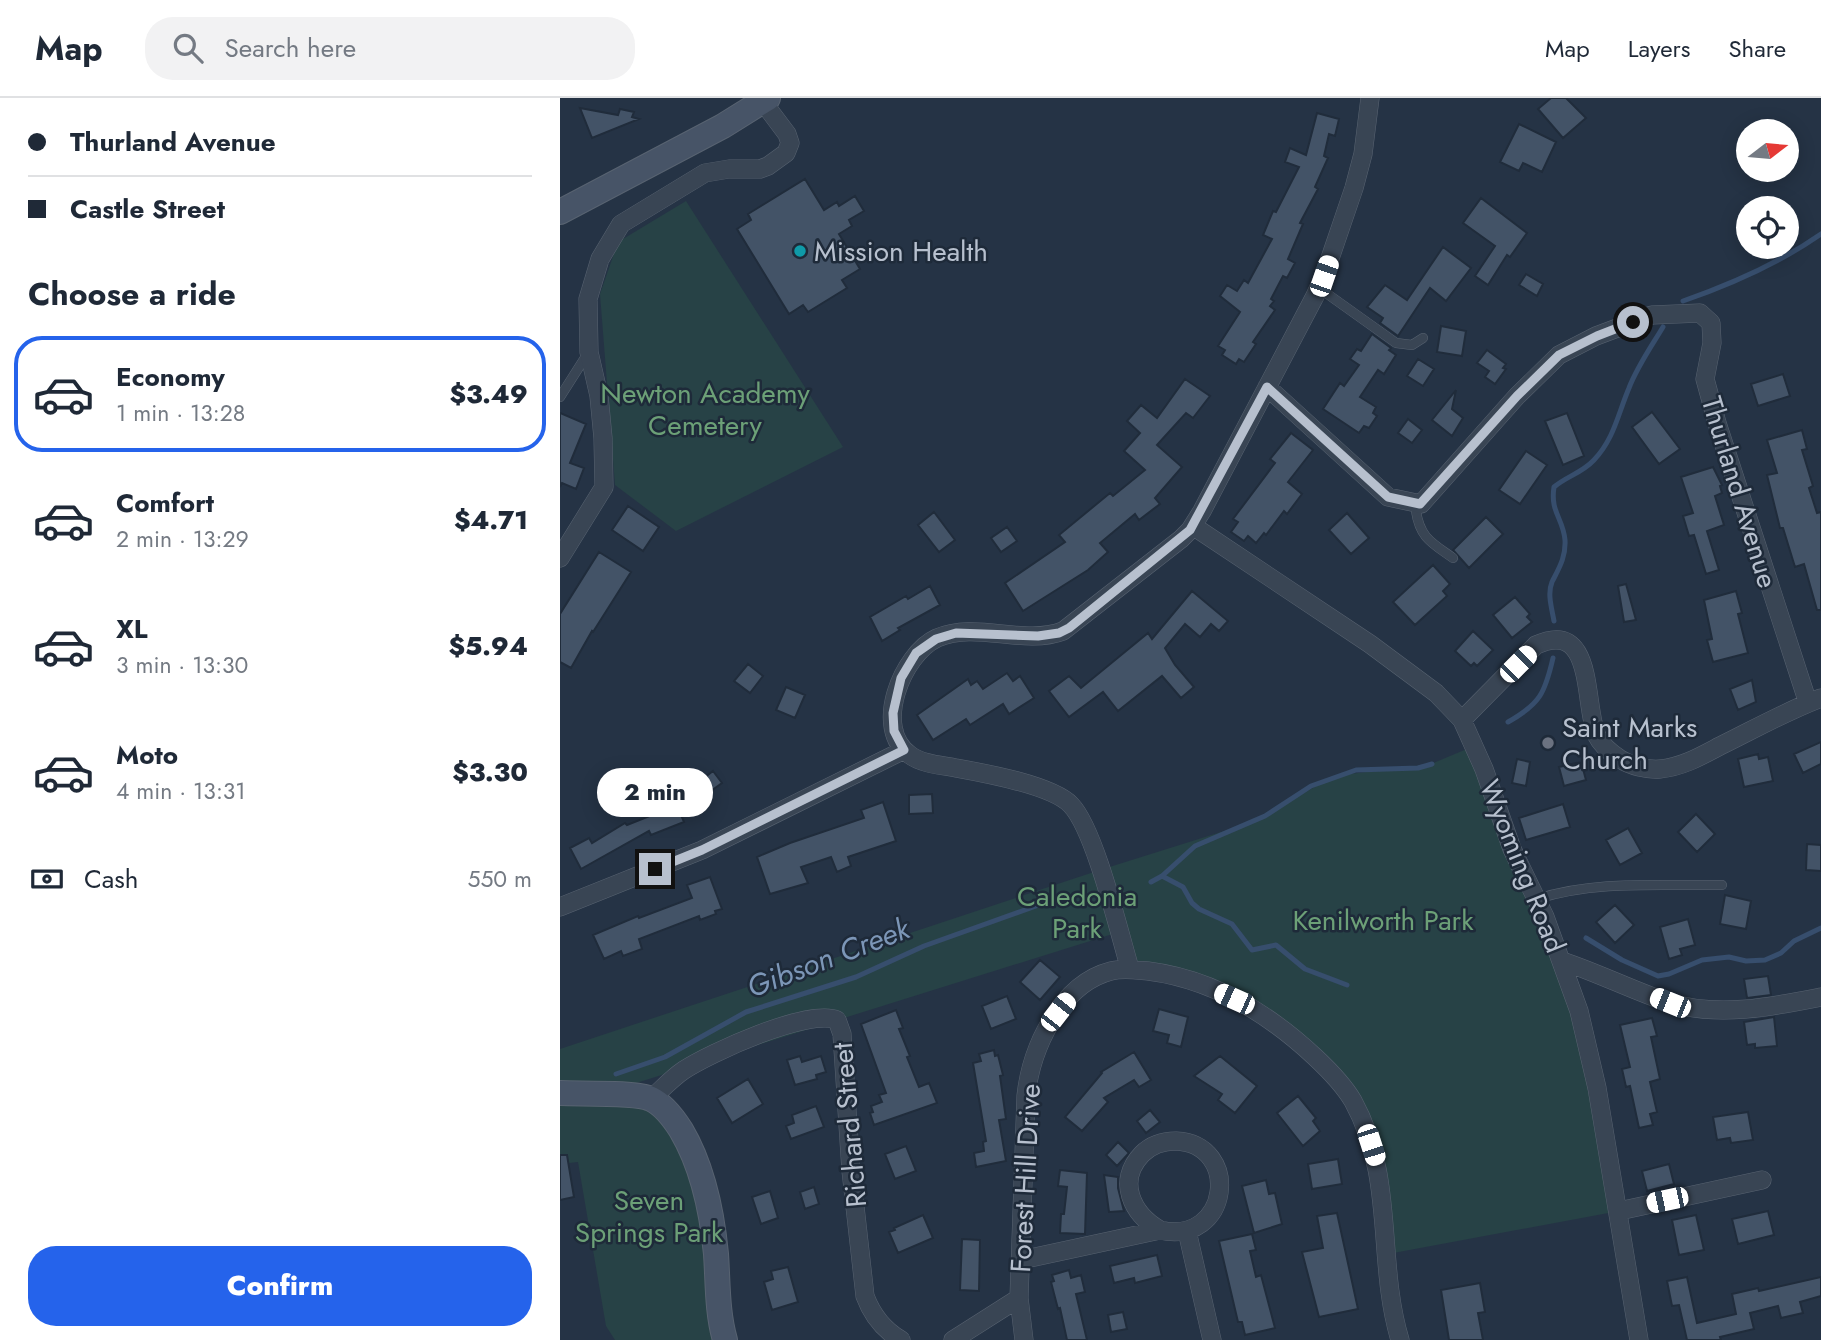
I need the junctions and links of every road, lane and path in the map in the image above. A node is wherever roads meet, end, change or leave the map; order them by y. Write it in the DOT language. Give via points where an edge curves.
graph roads {
  1 [pos="1370,98"];
  2 [pos="762,99"];
  3 [pos="560,212"];
  4 [pos="1319,288"];
  5 [pos="1423,338"];
  6 [pos="589,352"];
  7 [pos="1267,387"];
  8 [pos="560,397"];
  9 [pos="1420,504"];
  10 [pos="1193,526"];
  11 [pos="560,558"];
  12 [pos="1453,558"];
  13 [pos="1814,701"];
  14 [pos="1462,720"];
  15 [pos="904,750"];
  16 [pos="1722,885"];
  17 [pos="1537,899"];
  18 [pos="560,907"];
  19 [pos="1562,961"];
  20 [pos="1130,969"];
  21 [pos="1821,997"];
  22 [pos="560,1093"];
  23 [pos="651,1099"];
  24 [pos="1762,1180"];
  25 [pos="1619,1211"];
  26 [pos="1160,1230"];
  27 [pos="1187,1231"];
  28 [pos="1021,1260"];
  29 [pos="1018,1298"];
  30 [pos="725,1340"];
  31 [pos="901,1340"];
  32 [pos="953,1340"];
  33 [pos="1024,1340"];
  34 [pos="1212,1340"];
  35 [pos="1400,1340"];
  36 [pos="1639,1340"];
  1 -- 4 [label="street" via="1354,188"];
  2 -- 3 [label="street" via="723,126"];
  2 -- 6 [label="street" via="787,134 786,153 760,169 705,173 621,224 600,259 588,299"];
  4 -- 5 [label="lane" via="1396,343 1412,345"];
  4 -- 7 [label="street"];
  6 -- 8 [label="lane"];
  6 -- 11 [label="street" via="599,396 604,487"];
  7 -- 9 [label="street" via="1388,497"];
  7 -- 10 [label="street"];
  9 -- 12 [label="lane" via="1418,526 1427,540"];
  9 -- 13 [label="street, Thurland Avenue" via="1559,355 1652,316 1700,313 1711,323 1705,379 1717,423"];
  10 -- 14 [label="street, Wyoming Road" via="1370,644 1436,693"];
  10 -- 15 [label="street" via="1063,631 1038,636 956,633 927,644 907,666 895,700 893,726"];
  13 -- 14 [label="street" via="1697,758 1645,769 1622,760 1597,736 1580,657 1558,639 1536,645"];
  14 -- 17 [label="street, Wyoming Road" via="1512,849"];
  15 -- 18 [label="street" via="702,850"];
  15 -- 20 [label="street" via="931,763 1048,791 1069,803 1090,840"];
  16 -- 17 [label="lane" via="1589,887"];
  17 -- 19 [label="street, Wyoming Road"];
  19 -- 21 [label="street" via="1670,1003 1717,1010 1771,1007"];
  19 -- 25 [label="street, Wyoming Road" via="1592,1065"];
  20 -- 28 [label="street, Forest Hill Drive" via="1104,973 1084,984 1058,1012 1035,1054 1026,1096"];
  20 -- 35 [label="street" via="1185,979 1249,1006 1289,1033 1346,1091 1378,1166 1392,1306"];
  22 -- 23 [label="street"];
  23 -- 30 [label="street" via="679,1127 699,1169 712,1228"];
  23 -- 31 [label="street, Richard Street" via="683,1070 742,1042 813,1018 836,1020 842,1034 865,1296 886,1330"];
  24 -- 25 [label="street"];
  25 -- 36 [label="street, Wyoming Road"];
  26 -- 27 [label="street"];
  26 -- 27 [label="street" via="1136,1211 1129,1182 1142,1154 1169,1141 1198,1147 1210,1157 1219,1178 1212,1214"];
  26 -- 28 [label="street"];
  27 -- 34 [label="street"];
  28 -- 29 [label="street, Forest Hill Drive"];
  29 -- 32 [label="street"];
  29 -- 33 [label="street, Forest Hill Drive"];
}
